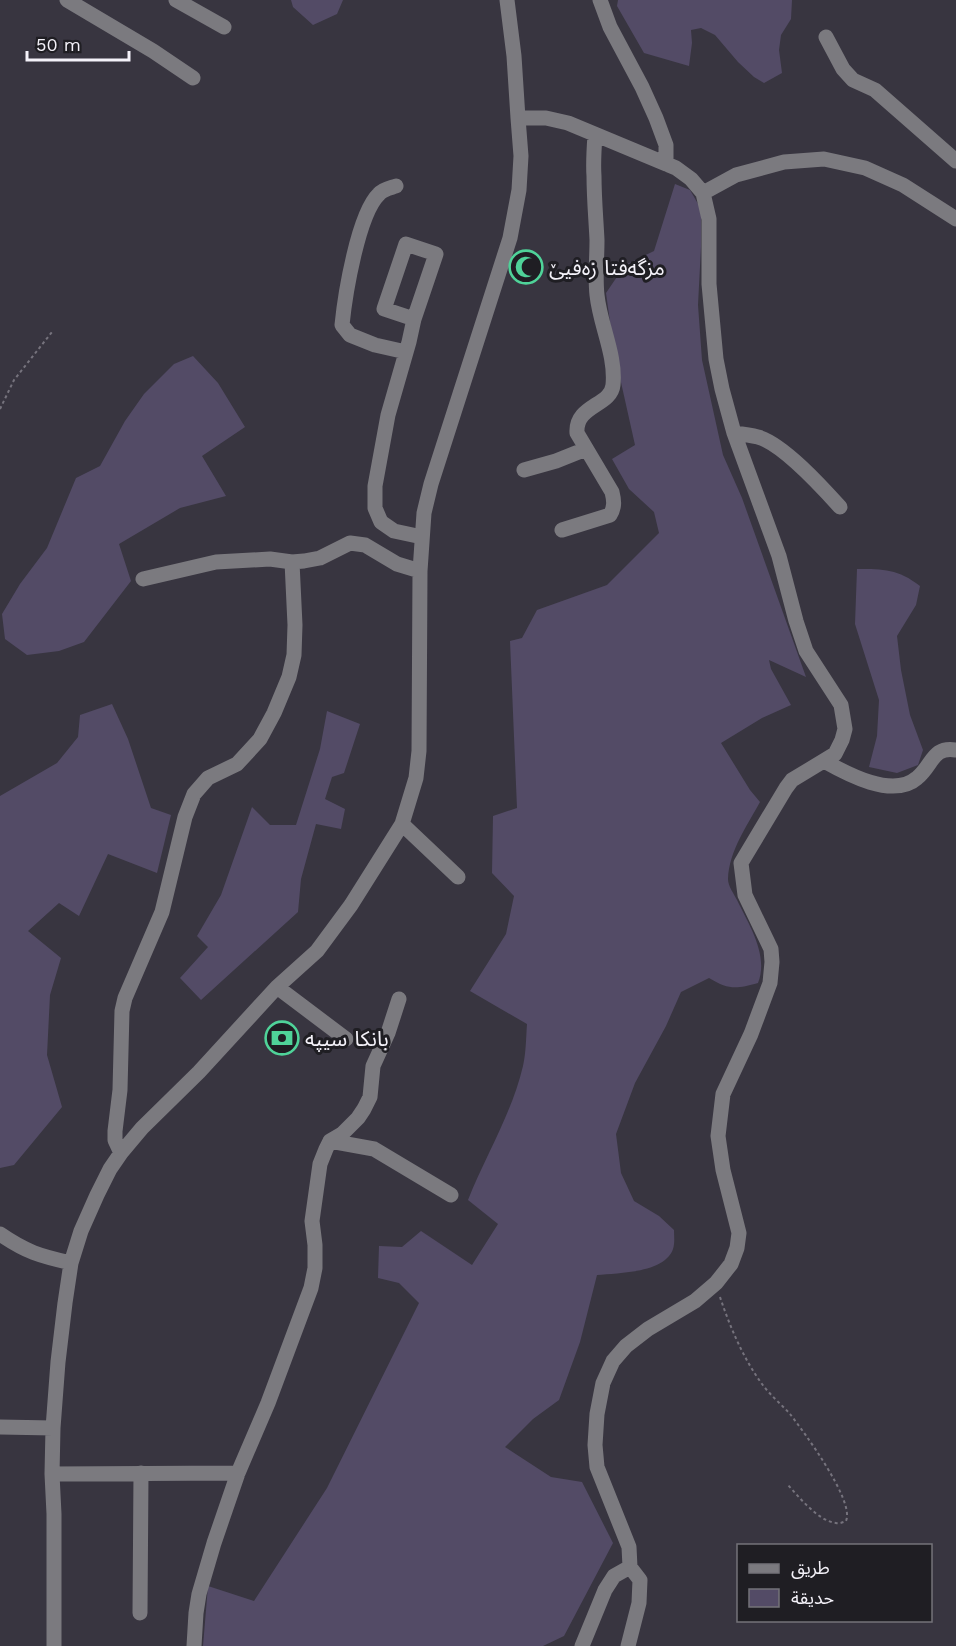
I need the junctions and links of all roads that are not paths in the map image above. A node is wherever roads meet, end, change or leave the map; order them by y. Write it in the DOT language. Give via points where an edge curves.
graph roads {
  1 [pos="67,0"];
  2 [pos="176,0"];
  3 [pos="507,0"];
  4 [pos="600,0"];
  5 [pos="224,27"];
  6 [pos="826,37"];
  7 [pos="193,78"];
  8 [pos="518,118"];
  9 [pos="595,135"];
  10 [pos="956,161"];
  11 [pos="666,164"];
  12 [pos="396,186"];
  13 [pos="703,193"];
  14 [pos="956,219"];
  15 [pos="414,319"];
  16 [pos="406,352"];
  17 [pos="735,433"];
  18 [pos="586,449"];
  19 [pos="524,470"];
  20 [pos="840,507"];
  21 [pos="562,530"];
  22 [pos="422,537"];
  23 [pos="292,562"];
  24 [pos="420,571"];
  25 [pos="144,579"];
  26 [pos="956,750"];
  27 [pos="824,760"];
  28 [pos="402,824"];
  29 [pos="458,877"];
  30 [pos="276,987"];
  31 [pos="399,999"];
  32 [pos="346,1039"];
  33 [pos="330,1141"];
  34 [pos="121,1153"];
  35 [pos="451,1195"];
  36 [pos="0,1233"];
  37 [pos="71,1263"];
  38 [pos="0,1427"];
  39 [pos="53,1428"];
  40 [pos="141,1473"];
  41 [pos="238,1473"];
  42 [pos="51,1474"];
  43 [pos="630,1567"];
  44 [pos="140,1613"];
  45 [pos="54,1646"];
  46 [pos="194,1646"];
  47 [pos="582,1646"];
  48 [pos="628,1646"];
  1 -- 7 [label="street"];
  2 -- 5 [label="street"];
  3 -- 8 [label="street"];
  4 -- 11 [label="street" via="656,118 666,145"];
  6 -- 10 [label="street" via="853,80 875,90"];
  8 -- 9 [label="street" via="546,118"];
  8 -- 22 [label="street" via="519,190 510,238 431,484"];
  9 -- 11 [label="street"];
  9 -- 18 [label="street" via="595,277 613,388 579,418 577,433"];
  11 -- 13 [label="street" via="691,179"];
  12 -- 16 [label="street" via="381,191 364,219 342,325 350,335"];
  13 -- 14 [label="street" via="736,175 784,162 824,159 865,168 903,185"];
  13 -- 17 [label="street" via="709,219 709,284 716,359"];
  15 -- 15 [label="street" via="436,254 406,244 384,309"];
  15 -- 16 [label="street"];
  16 -- 22 [label="street" via="388,415 375,486 375,508 381,522 394,531"];
  17 -- 20 [label="street" via="771,443 818,482"];
  17 -- 27 [label="street" via="779,556 806,651 841,705 846,729 835,754"];
  18 -- 19 [label="street"];
  18 -- 21 [label="street" via="612,492 613,510 610,515"];
  22 -- 24 [label="street"];
  23 -- 24 [label="street" via="320,558 350,543 365,545 397,564"];
  23 -- 25 [label="street" via="216,562"];
  23 -- 34 [label="street" via="295,625 290,677 260,739 237,764 208,778 194,794 162,912 124,998 115,1131"];
  24 -- 28 [label="street" via="419,751 416,778"];
  26 -- 27 [label="street" via="943,749 916,780 905,785 871,784"];
  27 -- 43 [label="street" via="792,780 741,863 745,895 771,949 771,983 723,1094 718,1136 739,1233 737,1248 731,1264 716,1283 626,1346 612,1361 603,1383 597,1414 597,1467 629,1547"];
  28 -- 29 [label="street"];
  28 -- 30 [label="street" via="317,951"];
  30 -- 32 [label="street"];
  30 -- 34 [label="street"];
  31 -- 33 [label="street" via="373,1066 370,1097 358,1118"];
  33 -- 35 [label="street" via="374,1149"];
  33 -- 41 [label="street" via="320,1164 314,1201 315,1268 311,1288"];
  34 -- 37 [label="street" via="97,1195"];
  36 -- 37 [label="street" via="26,1251"];
  37 -- 39 [label="street"];
  38 -- 39 [label="street"];
  39 -- 42 [label="street"];
  40 -- 41 [label="street"];
  40 -- 42 [label="street"];
  40 -- 44 [label="street"];
  41 -- 46 [label="street" via="202,1583"];
  42 -- 45 [label="street"];
  43 -- 47 [label="street" via="614,1576 605,1590"];
  43 -- 48 [label="street" via="640,1580 639,1603"];
}
